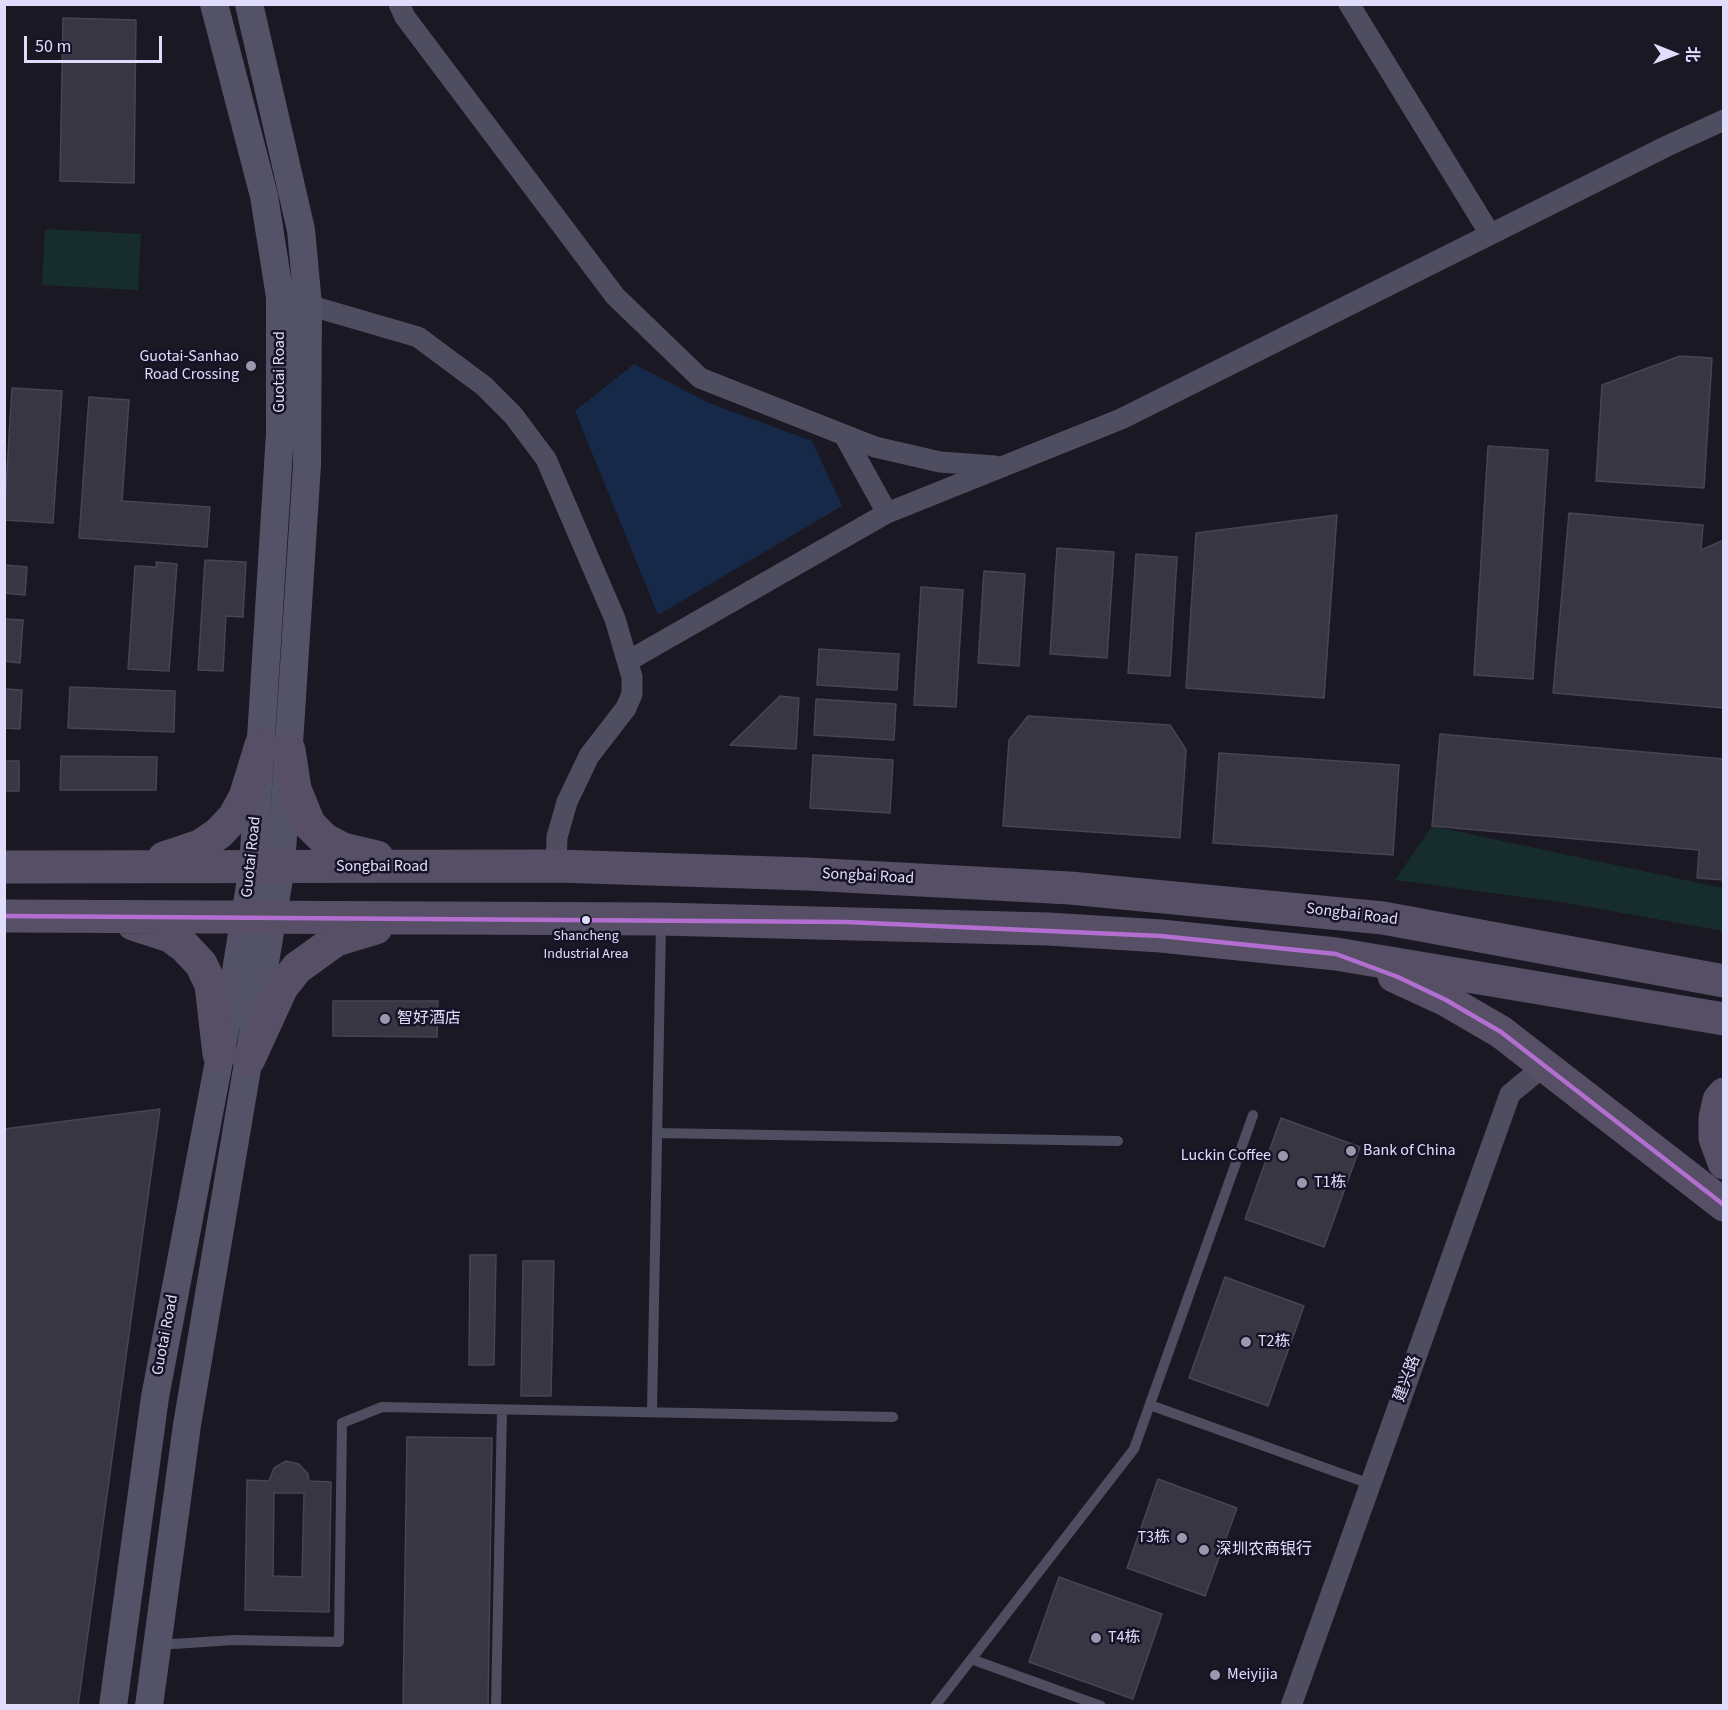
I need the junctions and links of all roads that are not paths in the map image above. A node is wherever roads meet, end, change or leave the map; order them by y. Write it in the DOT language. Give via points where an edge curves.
graph roads {
  1 [pos="214,4"];
  2 [pos="249,4"];
  3 [pos="399,4"];
  4 [pos="1349,4"];
  5 [pos="1724,120"];
  6 [pos="1490,234"];
  7 [pos="308,304"];
  8 [pos="844,435"];
  9 [pos="1006,466"];
  10 [pos="887,513"];
  11 [pos="628,661"];
  12 [pos="275,748"];
  13 [pos="128,866"];
  14 [pos="556,866"];
  15 [pos="4,867"];
  16 [pos="267,867"];
  17 [pos="450,867"];
  18 [pos="4,916"];
  19 [pos="99,916"];
  20 [pos="260,917"];
  21 [pos="429,919"];
  22 [pos="661,920"];
  23 [pos="1336,954"];
  24 [pos="1724,981"];
  25 [pos="1724,1019"];
  26 [pos="234,1057"];
  27 [pos="1544,1066"];
  28 [pos="1724,1094"];
  29 [pos="1253,1115"];
  30 [pos="657,1133"];
  31 [pos="1118,1141"];
  32 [pos="1724,1163"];
  33 [pos="1724,1205"];
  34 [pos="1150,1405"];
  35 [pos="502,1410"];
  36 [pos="652,1412"];
  37 [pos="893,1417"];
  38 [pos="1370,1485"];
  39 [pos="157,1645"];
  40 [pos="971,1659"];
  41 [pos="113,1706"];
  42 [pos="149,1706"];
  43 [pos="496,1706"];
  44 [pos="935,1706"];
  45 [pos="1101,1706"];
  46 [pos="1291,1706"];
  1 -- 12 [label="street, Guotai Road" via="264,196 280,297"];
  2 -- 7 [label="street, Guotai Road" via="302,230"];
  3 -- 8 [label="street" via="615,296 700,378"];
  4 -- 6 [label="street"];
  5 -- 6 [label="street"];
  6 -- 9 [label="street" via="1121,419"];
  7 -- 11 [label="street" via="418,337 484,386 513,415 546,459 615,619"];
  7 -- 12 [label="street, Guotai Road" via="307,465"];
  8 -- 9 [label="street" via="918,459"];
  8 -- 10 [label="street"];
  9 -- 10 [label="street"];
  10 -- 11 [label="street"];
  11 -- 14 [label="street" via="633,676 632,694 579,773 557,837"];
  12 -- 13 [label="main road" via="234,817 219,833 177,855"];
  12 -- 16 [label="street, Guotai Road"];
  12 -- 17 [label="main road" via="309,824 324,839 360,854"];
  13 -- 15 [label="main road, Songbai Road"];
  13 -- 16 [label="main road, Songbai Road"];
  14 -- 17 [label="main road, Songbai Road"];
  14 -- 24 [label="main road, Songbai Road" via="807,874 1227,901 1383,918"];
  16 -- 17 [label="main road, Songbai Road"];
  16 -- 20 [label="street, Guotai Road"];
  18 -- 19 [label="main road"];
  19 -- 20 [label="main road"];
  19 -- 26 [label="main road" via="148,928 185,947 201,964 211,985"];
  20 -- 21 [label="main road"];
  20 -- 26 [label="street, Guotai Road"];
  21 -- 22 [label="main road"];
  21 -- 26 [label="main road" via="363,931 336,940 311,956 282,987"];
  22 -- 23 [label="main road" via="1048,929"];
  22 -- 30 [label="lane"];
  23 -- 25 [label="main road"];
  23 -- 27 [label="main road" via="1446,1000 1501,1032"];
  26 -- 39 [label="street, Guotai Road"];
  26 -- 41 [label="street, Guotai Road" via="155,1397"];
  27 -- 33 [label="main road"];
  27 -- 38 [label="street, 建兴路" via="1510,1094"];
  28 -- 32 [label="main road" via="1719,1100 1714,1138"];
  29 -- 34 [label="lane"];
  30 -- 31 [label="lane"];
  30 -- 36 [label="lane"];
  34 -- 38 [label="lane"];
  34 -- 40 [label="lane" via="1134,1449"];
  35 -- 36 [label="lane"];
  35 -- 39 [label="lane" via="382,1407 342,1423 339,1642 234,1640"];
  35 -- 43 [label="lane"];
  36 -- 37 [label="lane"];
  38 -- 46 [label="street, 建兴路"];
  39 -- 42 [label="street, Guotai Road"];
  40 -- 44 [label="lane"];
  40 -- 45 [label="lane"];
}
